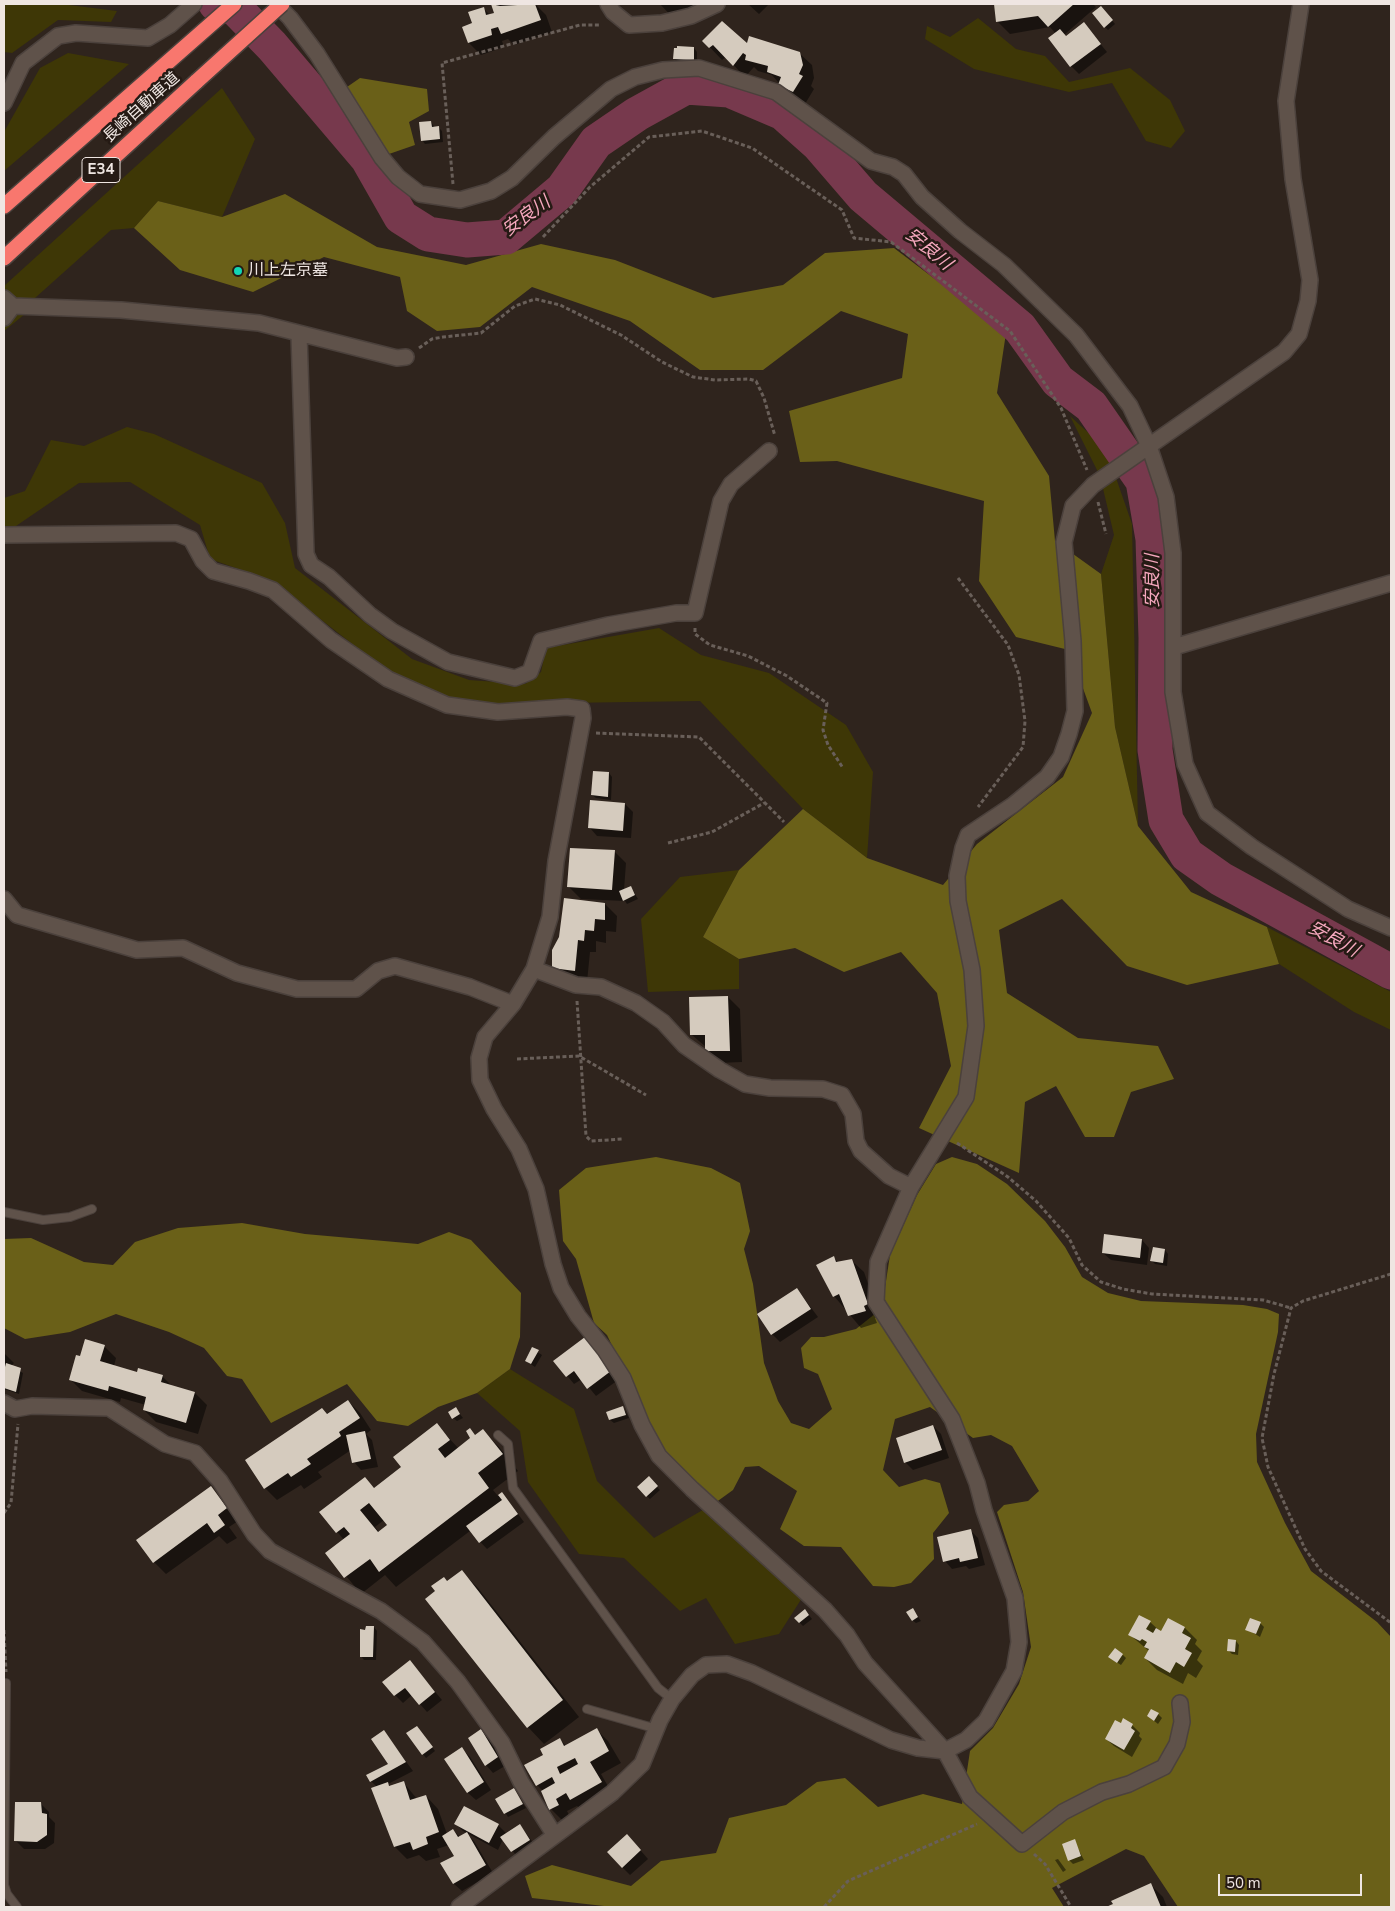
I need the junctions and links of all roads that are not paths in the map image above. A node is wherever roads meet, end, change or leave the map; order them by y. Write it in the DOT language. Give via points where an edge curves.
graph roads {
  1 [pos="194,4"];
  2 [pos="234,4"];
  3 [pos="276,4"];
  4 [pos="282,4"];
  5 [pos="608,4"];
  6 [pos="717,4"];
  7 [pos="1302,4"];
  8 [pos="4,103"];
  9 [pos="4,206"];
  10 [pos="4,258"];
  11 [pos="8,302"];
  12 [pos="4,318"];
  13 [pos="299,334"];
  14 [pos="406,357"];
  15 [pos="1149,446"];
  16 [pos="769,450"];
  17 [pos="4,535"];
  18 [pos="1391,582"];
  19 [pos="1174,647"];
  20 [pos="4,899"];
  21 [pos="1391,928"];
  22 [pos="534,969"];
  23 [pos="513,1004"];
  24 [pos="911,1187"];
  25 [pos="92,1209"];
  26 [pos="4,1212"];
  27 [pos="10,1406"];
  28 [pos="498,1435"];
  29 [pos="6,1683"];
  30 [pos="672,1699"];
  31 [pos="1180,1703"];
  32 [pos="587,1709"];
  33 [pos="657,1729"];
  34 [pos="945,1751"];
  35 [pos="554,1834"];
  36 [pos="4,1885"];
  37 [pos="17,1907"];
  38 [pos="459,1907"];
  1 -- 8 [label="street" via="170,25 148,38 76,33 58,36 23,63"];
  2 -- 9 [label="highway, 長崎自動車道 / E34"];
  3 -- 15 [label="street" via="317,54 382,158 398,177 420,194 460,200 491,191 512,178 579,114 611,89 635,77 663,70 699,68 776,92 871,161 904,174 928,203 1004,265 1076,335 1130,406"];
  4 -- 10 [label="highway, 長崎自動車道 / E34, bridge"];
  5 -- 6 [label="street" via="629,25 662,23 691,16"];
  7 -- 15 [label="street" via="1286,101 1293,179 1310,280 1299,334 1284,352"];
  11 -- 12 [label="street"];
  11 -- 13 [label="street" via="208,317"];
  13 -- 14 [label="street" via="397,358"];
  13 -- 16 [label="street" via="306,554 311,565 370,615 448,662 515,678 530,672 541,641 608,625 676,613 695,613 721,501 731,484"];
  15 -- 19 [label="street" via="1166,497 1173,553"];
  15 -- 24 [label="street" via="1093,485 1073,506 1064,542 1073,641 1075,711 1062,757 1047,777 968,836 963,848 957,876 958,901 972,970 976,1026 966,1097"];
  17 -- 22 [label="street" via="176,532 191,539 213,572 273,590 331,640 388,679 447,705 498,712 567,707 582,709 584,718 556,861 550,917"];
  18 -- 19 [label="street"];
  19 -- 21 [label="street" via="1173,692 1179,742 1194,788 1207,813 1252,847 1348,909"];
  20 -- 23 [label="street" via="17,915 136,950 183,948 238,973 297,989 356,989 378,972 395,966 470,987"];
  22 -- 23 [label="street"];
  22 -- 24 [label="street" via="576,984 601,987 636,1003 663,1022 684,1044 745,1084 823,1089 842,1095 853,1114 856,1141 862,1151 889,1176"];
  23 -- 34 [label="street" via="485,1037 478,1058 480,1080 519,1149 536,1189 561,1288 623,1378 659,1456 825,1610 865,1663"];
  24 -- 34 [label="street" via="878,1262 876,1302 952,1419 1015,1598 1020,1642 1014,1672 986,1721 966,1740"];
  25 -- 26 [label="lane" via="70,1217 43,1220"];
  27 -- 35 [label="street" via="109,1408 166,1444 195,1453 220,1481 254,1534 270,1551 381,1611 423,1642 458,1682 502,1743 521,1782"];
  28 -- 30 [label="lane" via="508,1444 512,1488 658,1688"];
  29 -- 36 [label="lane"];
  30 -- 33 [label="street"];
  30 -- 34 [label="street" via="692,1675 706,1665 727,1664 891,1740"];
  31 -- 34 [label="street" via="1182,1722 1177,1744 1164,1767 1063,1812 1022,1844 970,1797"];
  32 -- 33 [label="lane"];
  33 -- 35 [label="street" via="642,1764 612,1793"];
  35 -- 38 [label="street"];
  36 -- 37 [label="lane"];
}
